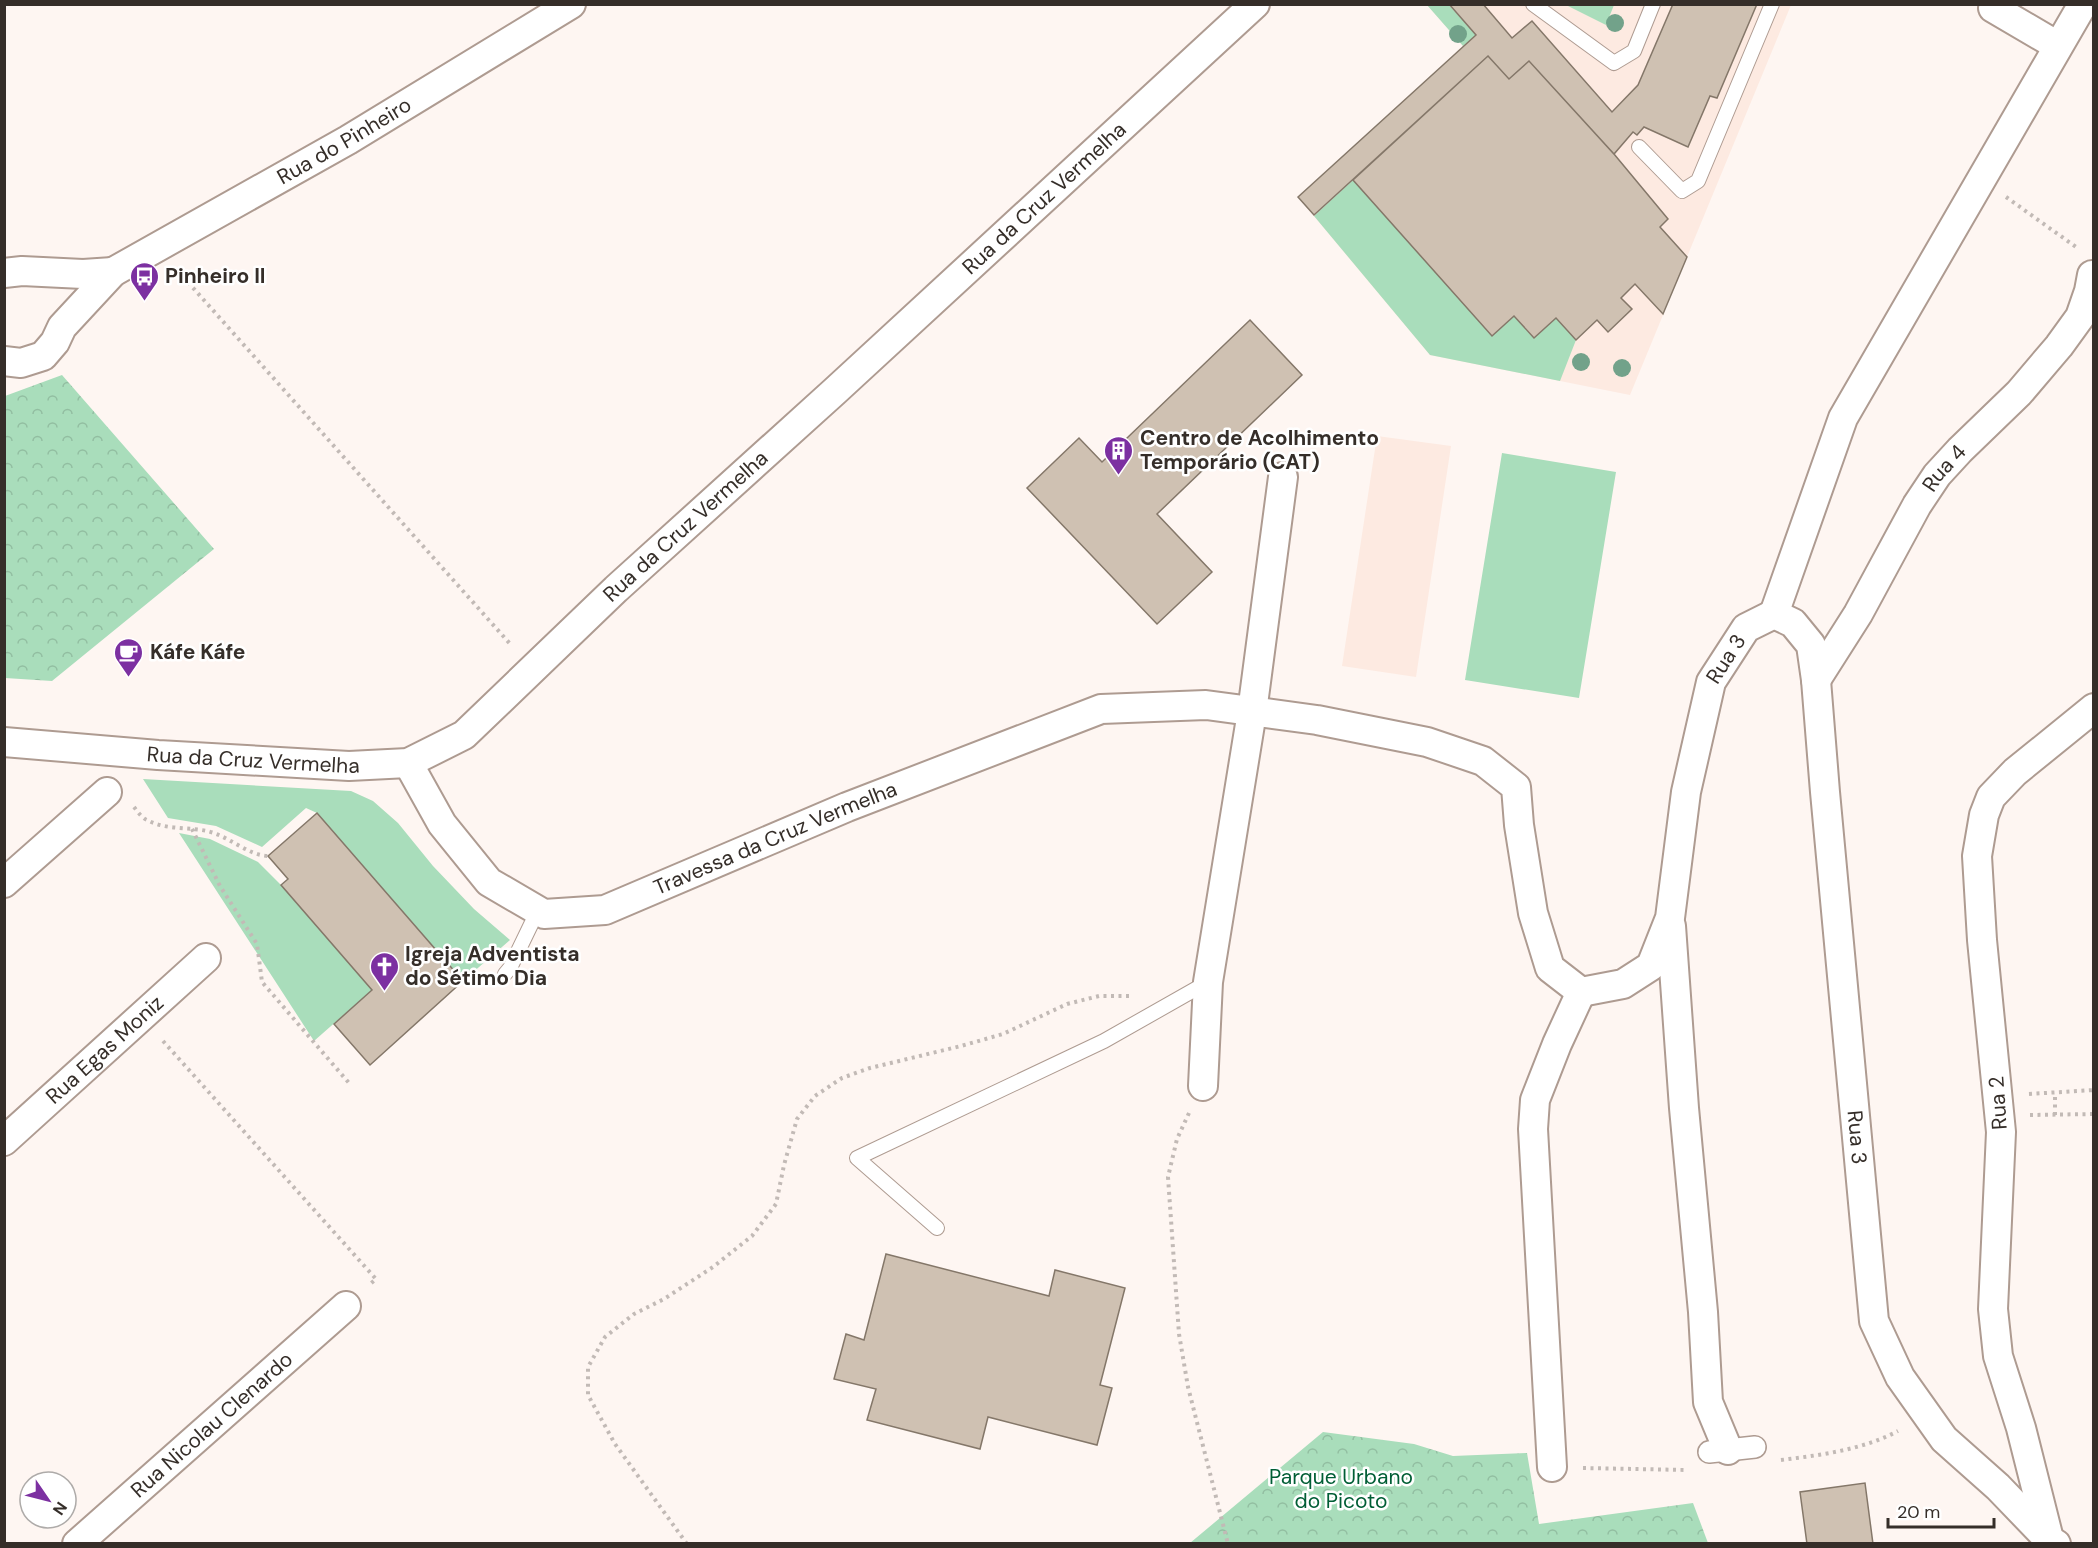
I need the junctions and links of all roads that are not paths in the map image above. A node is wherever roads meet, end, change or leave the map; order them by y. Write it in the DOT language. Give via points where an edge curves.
graph roads {
  1 [pos="571,4"];
  2 [pos="1255,4"];
  3 [pos="1533,4"];
  4 [pos="1653,4"];
  5 [pos="1772,4"];
  6 [pos="2083,4"];
  7 [pos="1993,8"];
  8 [pos="2058,46"];
  9 [pos="1639,147"];
  10 [pos="113,272"];
  11 [pos="17,273"];
  12 [pos="2092,275"];
  13 [pos="62,327"];
  14 [pos="4,361"];
  15 [pos="1282,477"];
  16 [pos="1774,614"];
  17 [pos="1816,680"];
  18 [pos="2094,708"];
  19 [pos="1252,712"];
  20 [pos="4,742"];
  21 [pos="408,763"];
  22 [pos="119,798"];
  23 [pos="4,883"];
  24 [pos="538,910"];
  25 [pos="1670,918"];
  26 [pos="206,958"];
  27 [pos="505,974"];
  28 [pos="1208,982"];
  29 [pos="1581,992"];
  30 [pos="1203,1086"];
  31 [pos="4,1141"];
  32 [pos="937,1228"];
  33 [pos="346,1306"];
  34 [pos="1730,1449"];
  35 [pos="1552,1467"];
  36 [pos="2053,1542"];
  37 [pos="77,1544"];
  1 -- 10 [label="street, Rua do Pinheiro" via="348,140"];
  2 -- 21 [label="street, Rua da Cruz Vermelha" via="616,590 464,735"];
  3 -- 4 [label="lane" via="1614,63 1634,51"];
  5 -- 9 [label="lane" via="1698,181 1682,191"];
  6 -- 8 [label="street"];
  7 -- 8 [label="street"];
  8 -- 16 [label="street" via="1843,418"];
  10 -- 11 [label="street, Rua do Pinheiro"];
  10 -- 13 [label="street, Rua do Pinheiro"];
  11 -- 13 [label="street, Rua do Pinheiro" via="44,279 56,291 62,305"];
  12 -- 17 [label="street, Rua 4" via="2080,317 2059,346 2019,393 1937,475"];
  13 -- 14 [label="street, Rua do Pinheiro" via="43,356 21,363"];
  15 -- 19 [label="street"];
  16 -- 17 [label="street, Rua 3" via="1793,623 1811,645"];
  16 -- 25 [label="street, Rua 3" via="1746,628 1711,682 1686,792"];
  17 -- 36 [label="street, Rua 3" via="1874,1321 1900,1377 1944,1439"];
  18 -- 36 [label="street, Rua 2" via="2015,772 1991,797 1977,856 2001,1132 1993,1309 1998,1356"];
  19 -- 24 [label="street, Travessa da Cruz Vermelha" via="1206,705 1101,709 847,807 605,910 544,914"];
  19 -- 28 [label="street"];
  19 -- 29 [label="street" via="1317,720 1427,742 1483,761 1516,787 1533,913 1550,968"];
  20 -- 21 [label="street, Rua da Cruz Vermelha" via="349,766"];
  21 -- 24 [label="street, Travessa da Cruz Vermelha" via="442,824 489,882"];
  22 -- 23 [label="street"];
  24 -- 27 [label="lane"];
  25 -- 29 [label="street, Rua 3" via="1651,966 1623,984"];
  25 -- 34 [label="street" via="1708,1402"];
  26 -- 31 [label="street, Rua Egas Moniz"];
  28 -- 30 [label="street"];
  28 -- 32 [label="lane" via="1104,1041 857,1158"];
  29 -- 35 [label="street" via="1536,1100 1533,1129"];
  33 -- 37 [label="street, Rua Nicolau Clenardo"];
}
